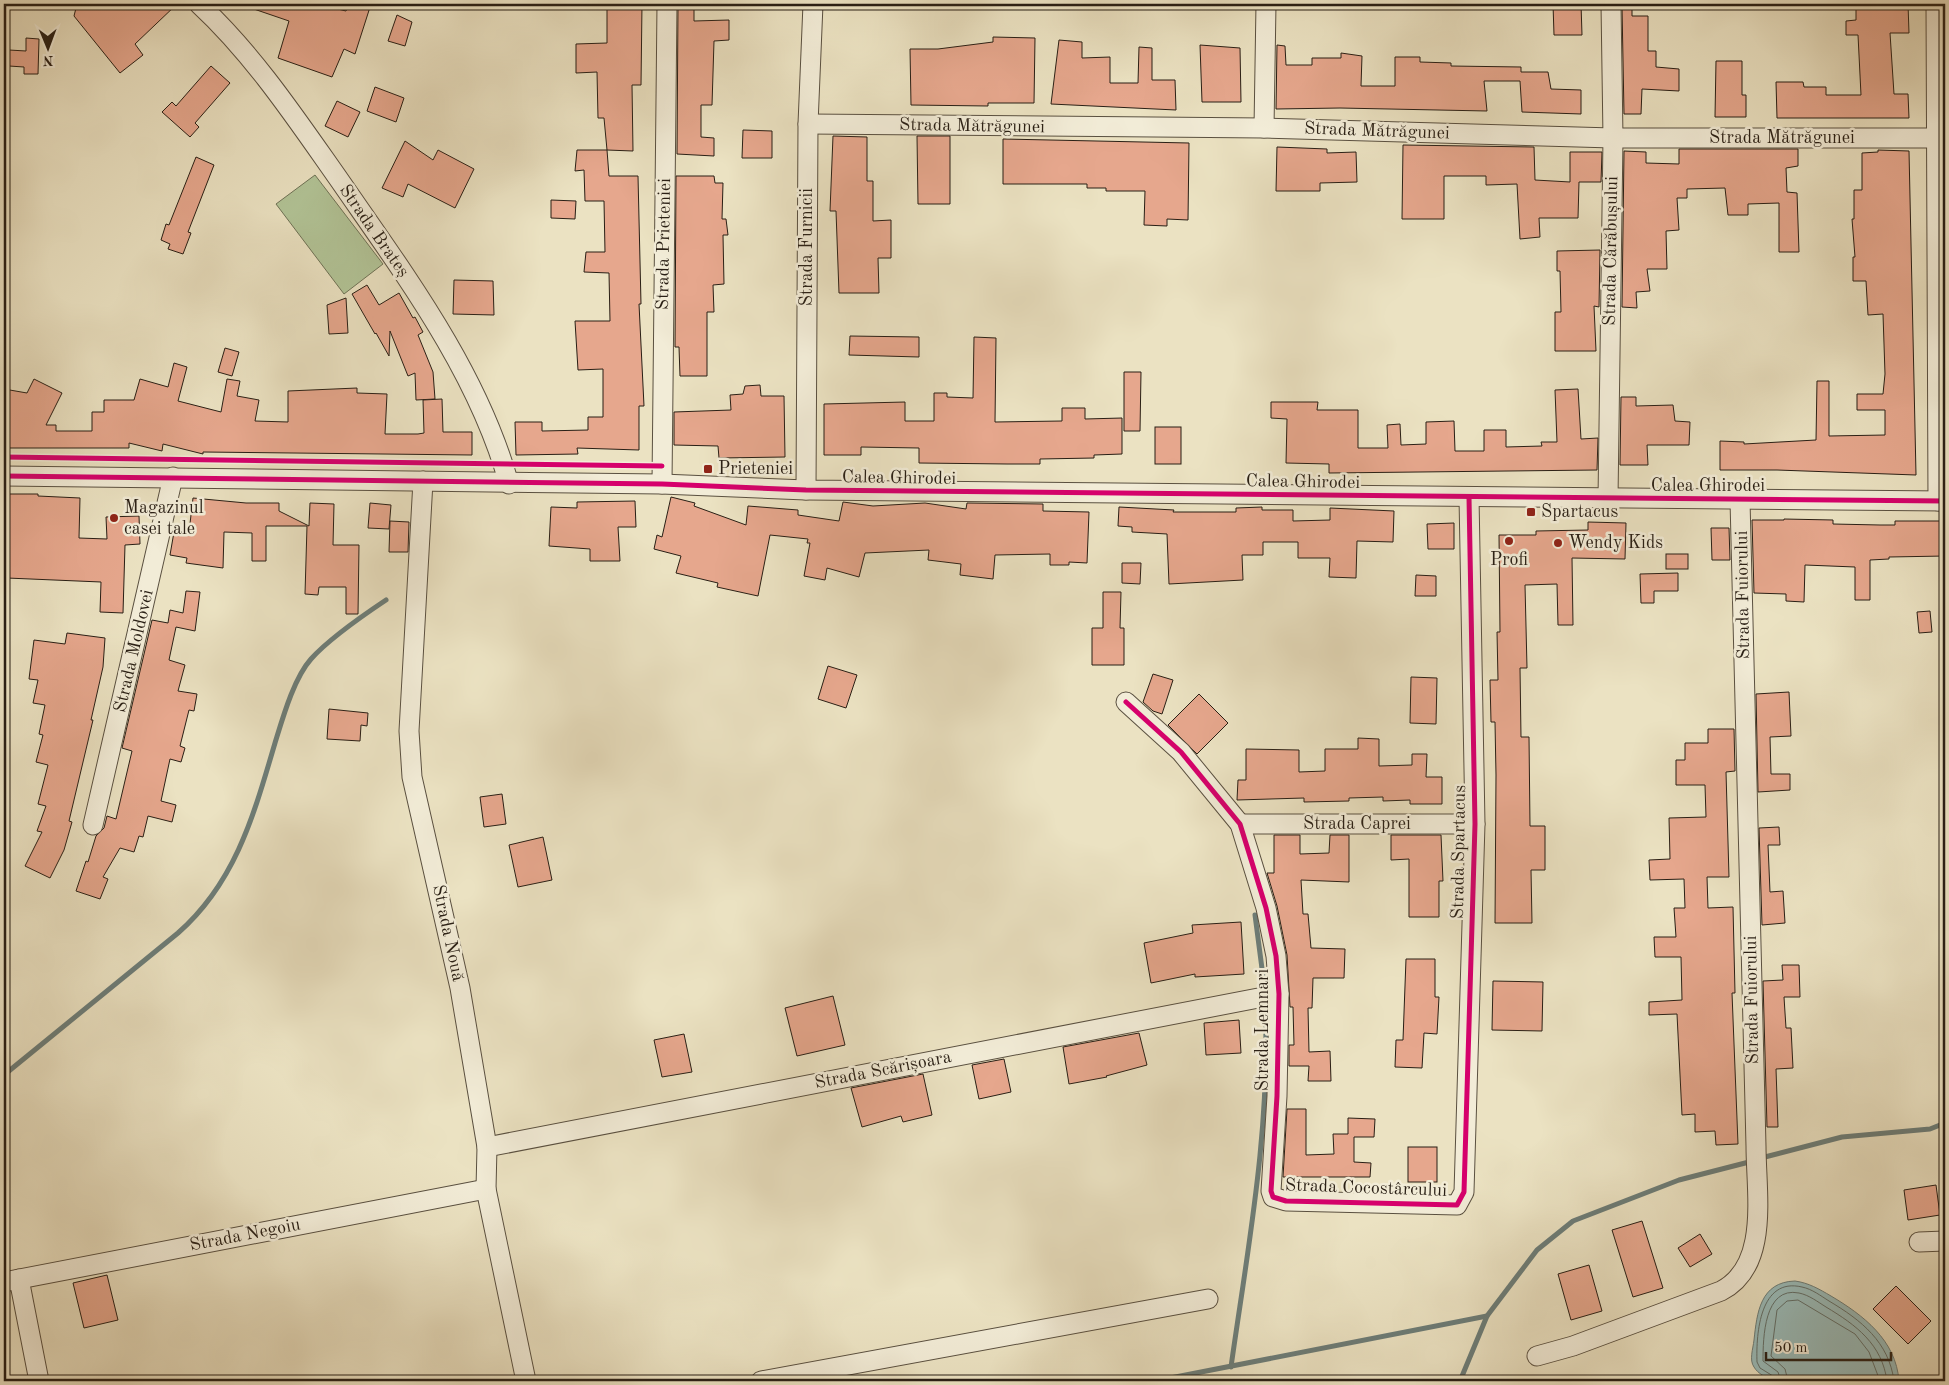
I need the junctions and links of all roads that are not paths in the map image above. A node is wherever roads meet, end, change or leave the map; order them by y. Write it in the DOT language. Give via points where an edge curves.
graph roads {
  1 [pos="198,4"];
  2 [pos="667,4"];
  3 [pos="813,4"];
  4 [pos="1266,4"];
  5 [pos="1611,4"];
  6 [pos="1936,4"];
  7 [pos="808,124"];
  8 [pos="1264,128"];
  9 [pos="1613,138"];
  10 [pos="1942,138"];
  11 [pos="4,476"];
  12 [pos="173,477"];
  13 [pos="423,481"];
  14 [pos="509,484"];
  15 [pos="662,484"];
  16 [pos="806,490"];
  17 [pos="1469,498"];
  18 [pos="1608,499"];
  19 [pos="1740,500"];
  20 [pos="1942,501"];
  21 [pos="1126,702"];
  22 [pos="1240,824"];
  23 [pos="1475,824"];
  24 [pos="94,825"];
  25 [pos="1279,994"];
  26 [pos="487,1148"];
  27 [pos="486,1188"];
  28 [pos="1273,1197"];
  29 [pos="1457,1205"];
  30 [pos="1945,1241"];
  31 [pos="1918,1242"];
  32 [pos="11,1281"];
  33 [pos="1208,1299"];
  34 [pos="1537,1356"];
  35 [pos="39,1381"];
  36 [pos="526,1381"];
  37 [pos="761,1381"];
  1 -- 14 [label="street, Strada Brateș" via="236,43 293,115 425,306 475,395 499,448"];
  2 -- 15 [label="street, Strada Prieteniei"];
  3 -- 7 [label="street, Strada Furnicii"];
  4 -- 8 [label="street"];
  5 -- 9 [label="street, Strada Cărăbușului"];
  6 -- 10 [label="street"];
  7 -- 8 [label="street, Strada Mătrăgunei"];
  7 -- 16 [label="street, Strada Furnicii"];
  8 -- 9 [label="street, Strada Mătrăgunei"];
  9 -- 10 [label="street, Strada Mătrăgunei"];
  9 -- 18 [label="street, Strada Cărăbușului"];
  10 -- 20 [label="street"];
  11 -- 12 [label="street, Calea Ghirodei"];
  12 -- 13 [label="street, Calea Ghirodei"];
  12 -- 24 [label="street, Strada Moldovei"];
  13 -- 14 [label="street, Calea Ghirodei"];
  13 -- 26 [label="street, Strada Nouă" via="409,731 412,777 460,988"];
  14 -- 15 [label="street, Calea Ghirodei"];
  15 -- 16 [label="street, Calea Ghirodei"];
  16 -- 17 [label="street, Calea Ghirodei"];
  17 -- 18 [label="street, Calea Ghirodei"];
  17 -- 23 [label="street, Strada Spartacus"];
  18 -- 19 [label="street, Calea Ghirodei"];
  19 -- 20 [label="street, Calea Ghirodei"];
  19 -- 34 [label="street, Strada Fuiorului" via="1756,1146 1754,1251 1746,1270 1721,1291 1573,1346"];
  21 -- 22 [label="street, Strada Lemnari" via="1181,752"];
  22 -- 23 [label="street, Strada Caprei"];
  22 -- 25 [label="street, Strada Lemnari" via="1266,908 1276,956"];
  23 -- 29 [label="street, Strada Spartacus" via="1464,1192"];
  25 -- 26 [label="street, Strada Scărișoara"];
  25 -- 28 [label="street, Strada Lemnari"];
  26 -- 27 [label="street, Strada Nouă"];
  27 -- 32 [label="street, Strada Negoiu"];
  27 -- 36 [label="street, Strada Nouă"];
  28 -- 29 [label="street, Strada Cocostârcului" via="1286,1201"];
  30 -- 31 [label="street"];
  32 -- 35 [label="street"];
  33 -- 37 [label="street"];
}
